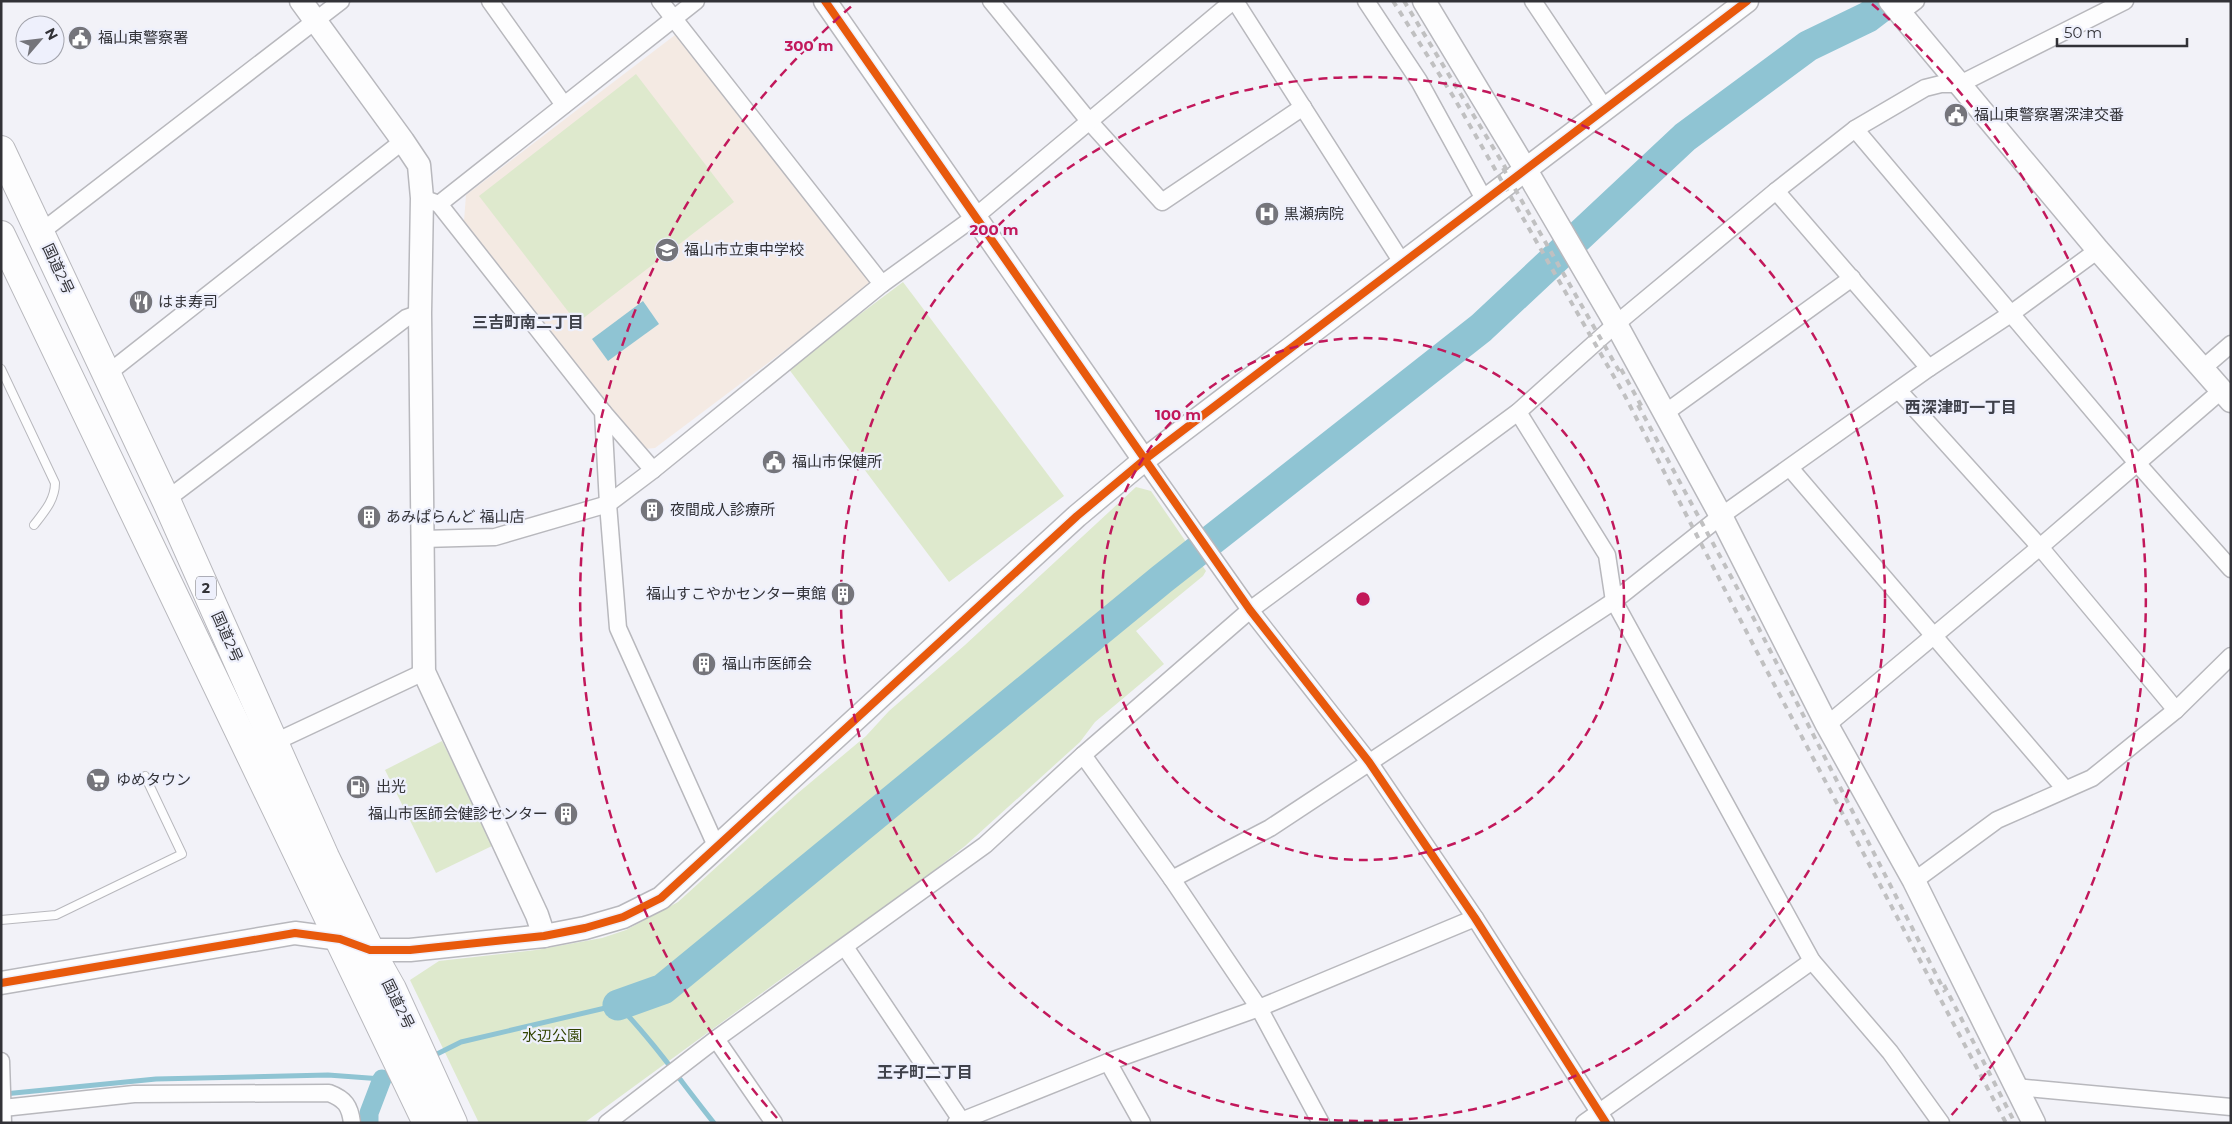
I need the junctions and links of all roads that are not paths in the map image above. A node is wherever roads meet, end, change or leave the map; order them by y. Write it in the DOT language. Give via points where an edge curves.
graph roads {
  1 [pos="301,1"];
  2 [pos="341,1"];
  3 [pos="490,1"];
  4 [pos="660,1"];
  5 [pos="696,1"];
  6 [pos="825,1"];
  7 [pos="991,1"];
  8 [pos="1234,1"];
  9 [pos="1366,1"];
  10 [pos="1424,1"];
  11 [pos="1533,1"];
  12 [pos="1747,1"];
  13 [pos="2125,1"];
  14 [pos="1900,7"];
  15 [pos="673,18"];
  16 [pos="316,21"];
  17 [pos="1960,84"];
  18 [pos="564,105"];
  19 [pos="1303,107"];
  20 [pos="1606,110"];
  21 [pos="1089,121"];
  22 [pos="1855,129"];
  23 [pos="403,141"];
  24 [pos="1,150"];
  25 [pos="1526,170"];
  26 [pos="1776,191"];
  27 [pos="431,201"];
  28 [pos="1485,201"];
  29 [pos="976,216"];
  30 [pos="41,232"];
  31 [pos="1,235"];
  32 [pos="2098,250"];
  33 [pos="1403,264"];
  34 [pos="1852,278"];
  35 [pos="882,284"];
  36 [pos="420,313"];
  37 [pos="2012,313"];
  38 [pos="1616,324"];
  39 [pos="2231,344"];
  40 [pos="1929,368"];
  41 [pos="1,369"];
  42 [pos="2202,369"];
  43 [pos="107,374"];
  44 [pos="1899,391"];
  45 [pos="2226,395"];
  46 [pos="603,412"];
  47 [pos="1518,412"];
  48 [pos="1664,413"];
  49 [pos="1144,460"];
  50 [pos="2137,463"];
  51 [pos="1790,468"];
  52 [pos="652,470"];
  53 [pos="166,500"];
  54 [pos="608,504"];
  55 [pos="1721,516"];
  56 [pos="34,525"];
  57 [pos="423,539"];
  58 [pos="2040,547"];
  59 [pos="2231,569"];
  60 [pos="1614,601"];
  61 [pos="1250,610"];
  62 [pos="1934,636"];
  63 [pos="2231,656"];
  64 [pos="424,672"];
  65 [pos="2176,710"];
  66 [pos="1827,725"];
  67 [pos="275,742"];
  68 [pos="1083,755"];
  69 [pos="1369,762"];
  70 [pos="145,776"];
  71 [pos="2065,789"];
  72 [pos="717,848"];
  73 [pos="1172,879"];
  74 [pos="1914,881"];
  75 [pos="1475,918"];
  76 [pos="1,920"];
  77 [pos="544,936"];
  78 [pos="340,939"];
  79 [pos="845,948"];
  80 [pos="370,950"];
  81 [pos="1812,961"];
  82 [pos="1,983"];
  83 [pos="1260,1008"];
  84 [pos="398,1033"];
  85 [pos="716,1039"];
  86 [pos="1,1061"];
  87 [pos="1108,1062"];
  88 [pos="1,1070"];
  89 [pos="2,1074"];
  90 [pos="2015,1086"];
  91 [pos="426,1092"];
  92 [pos="2231,1107"];
  93 [pos="3,1111"];
  94 [pos="1603,1118"];
  95 [pos="960,1122"];
  96 [pos="352,1123"];
  97 [pos="427,1123"];
  98 [pos="454,1123"];
  99 [pos="607,1123"];
  100 [pos="774,1123"];
  101 [pos="1142,1123"];
  102 [pos="1321,1123"];
  103 [pos="1584,1123"];
  104 [pos="1941,1123"];
  105 [pos="2034,1123"];
  1 -- 16 [label="street"];
  2 -- 16 [label="street"];
  3 -- 18 [label="street"];
  4 -- 15 [label="street"];
  5 -- 15 [label="street"];
  6 -- 29 [label="street"];
  7 -- 21 [label="street"];
  8 -- 19 [label="street"];
  8 -- 21 [label="street"];
  9 -- 28 [label="street" via="1418,81"];
  10 -- 25 [label="street"];
  11 -- 20 [label="street"];
  12 -- 20 [label="street"];
  13 -- 17 [label="street"];
  14 -- 17 [label="street"];
  15 -- 18 [label="street"];
  15 -- 35 [label="street"];
  16 -- 23 [label="street"];
  16 -- 30 [label="street"];
  17 -- 22 [label="street" via="1925,88"];
  17 -- 32 [label="street"];
  18 -- 27 [label="street"];
  19 -- 21 [label="street" via="1162,202"];
  19 -- 33 [label="street"];
  20 -- 25 [label="street"];
  21 -- 29 [label="street"];
  22 -- 26 [label="street"];
  22 -- 37 [label="street"];
  23 -- 27 [label="street" via="419,165"];
  23 -- 43 [label="street"];
  24 -- 30 [label="highway, 国道2号 / 2"];
  25 -- 28 [label="street"];
  25 -- 38 [label="street"];
  26 -- 34 [label="street"];
  26 -- 38 [label="street"];
  27 -- 36 [label="street"];
  27 -- 46 [label="street"];
  28 -- 33 [label="street"];
  29 -- 35 [label="street"];
  29 -- 49 [label="street"];
  30 -- 43 [label="highway, 国道2号 / 2"];
  31 -- 78 [label="highway, 国道2号 / 2"];
  32 -- 37 [label="street"];
  32 -- 42 [label="street"];
  33 -- 49 [label="street"];
  34 -- 40 [label="street"];
  34 -- 48 [label="street"];
  35 -- 52 [label="street"];
  36 -- 53 [label="street" via="406,318"];
  36 -- 57 [label="street"];
  37 -- 40 [label="street"];
  37 -- 50 [label="street"];
  38 -- 47 [label="street"];
  38 -- 48 [label="street"];
  39 -- 42 [label="street"];
  40 -- 44 [label="street"];
  41 -- 56 [label="lane" via="55,483 55,492"];
  42 -- 45 [label="street"];
  43 -- 53 [label="highway, 国道2号 / 2"];
  44 -- 51 [label="street"];
  44 -- 58 [label="street"];
  45 -- 50 [label="street"];
  46 -- 52 [label="street"];
  46 -- 54 [label="street"];
  47 -- 60 [label="street" via="1607,555"];
  47 -- 61 [label="street"];
  48 -- 55 [label="street"];
  49 -- 61 [label="street"];
  49 -- 72 [label="street" via="1077,516"];
  50 -- 58 [label="street"];
  50 -- 59 [label="street"];
  51 -- 55 [label="street"];
  51 -- 62 [label="street"];
  52 -- 54 [label="street"];
  53 -- 67 [label="highway, 国道2号 / 2"];
  54 -- 57 [label="street" via="496,537"];
  54 -- 72 [label="street" via="618,628"];
  55 -- 60 [label="street"];
  55 -- 66 [label="street"];
  57 -- 64 [label="street"];
  58 -- 62 [label="street"];
  58 -- 65 [label="street"];
  60 -- 69 [label="street"];
  60 -- 81 [label="street"];
  61 -- 68 [label="street"];
  61 -- 69 [label="street"];
  62 -- 66 [label="street"];
  62 -- 71 [label="street"];
  63 -- 65 [label="street"];
  64 -- 67 [label="street"];
  64 -- 77 [label="street"];
  65 -- 71 [label="street" via="2092,778"];
  66 -- 74 [label="street"];
  67 -- 80 [label="highway, 国道2号 / 2" via="325,858"];
  68 -- 73 [label="street"];
  68 -- 79 [label="street" via="985,845"];
  69 -- 73 [label="street" via="1270,828"];
  69 -- 75 [label="street"];
  70 -- 76 [label="lane" via="182,854 56,915"];
  71 -- 74 [label="street" via="1997,820"];
  72 -- 77 [label="street" via="661,898 623,918"];
  73 -- 83 [label="street"];
  74 -- 90 [label="street"];
  75 -- 83 [label="street"];
  75 -- 94 [label="street"];
  77 -- 80 [label="street" via="410,950"];
  78 -- 80 [label="street"];
  78 -- 82 [label="street" via="295,933"];
  78 -- 84 [label="highway, 国道2号 / 2"];
  79 -- 85 [label="street"];
  79 -- 95 [label="street"];
  80 -- 84 [label="highway, 国道2号 / 2" via="392,989"];
  81 -- 94 [label="street"];
  81 -- 104 [label="street" via="1890,1052"];
  83 -- 87 [label="street"];
  83 -- 102 [label="street"];
  84 -- 91 [label="highway, 国道2号 / 2"];
  85 -- 99 [label="street"];
  85 -- 100 [label="street"];
  86 -- 88 [label="street"];
  87 -- 95 [label="street"];
  87 -- 101 [label="street"];
  88 -- 89 [label="street"];
  89 -- 93 [label="street"];
  90 -- 92 [label="street"];
  90 -- 105 [label="street"];
  91 -- 97 [label="highway, 国道2号 / 2"];
  91 -- 98 [label="highway, 国道2号 / 2"];
  93 -- 96 [label="street" via="134,1094 329,1093 342,1098 350,1110"];
  94 -- 103 [label="street"];
}
